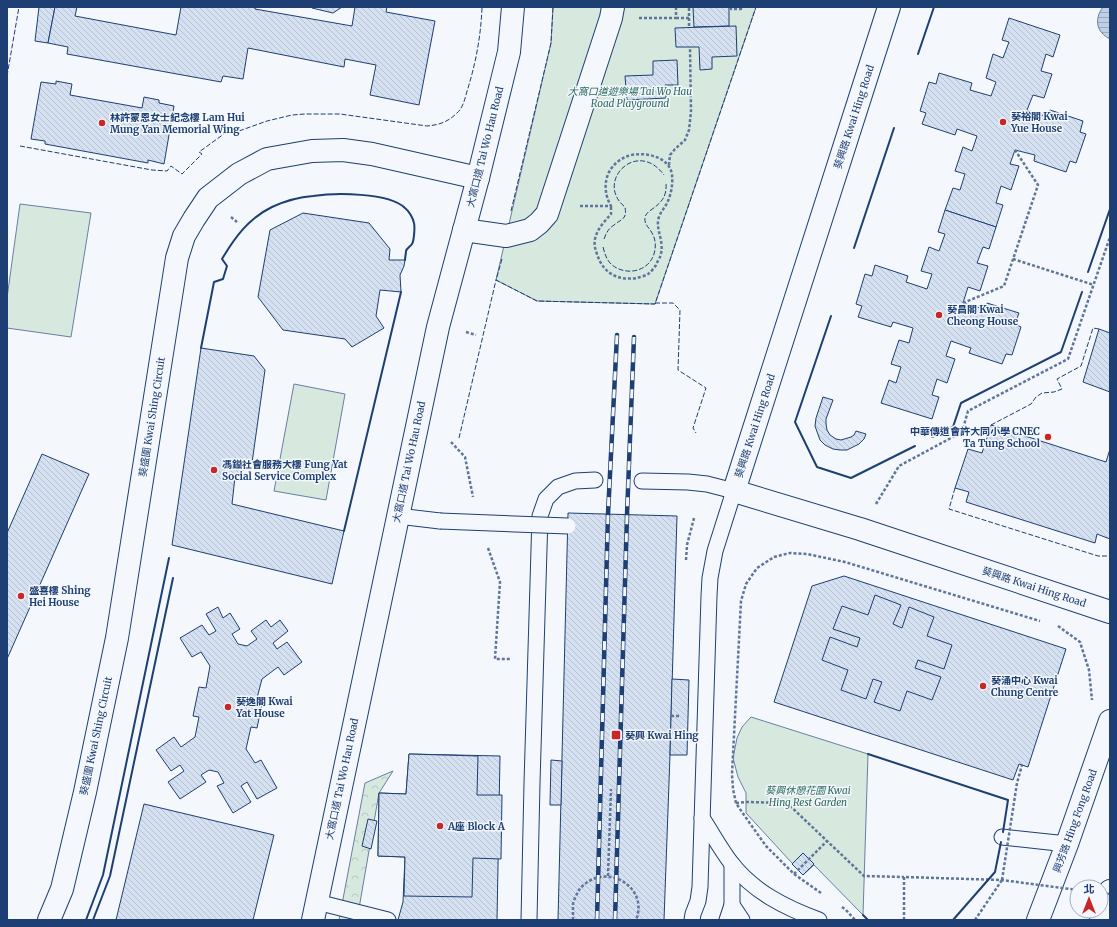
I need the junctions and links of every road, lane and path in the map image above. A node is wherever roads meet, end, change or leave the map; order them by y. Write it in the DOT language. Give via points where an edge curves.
graph roads {
  1 [pos="513,7"];
  2 [pos="676,7"];
  3 [pos="688,7"];
  4 [pos="731,7"];
  5 [pos="741,7"];
  6 [pos="889,7"];
  7 [pos="612,13"];
  8 [pos="676,18"];
  9 [pos="688,18"];
  10 [pos="688,27"];
  11 [pos="690,47"];
  12 [pos="1015,150"];
  13 [pos="669,165"];
  14 [pos="478,178"];
  15 [pos="611,206"];
  16 [pos="549,207"];
  17 [pos="231,217"];
  18 [pos="237,222"];
  19 [pos="464,230"];
  20 [pos="1110,237"];
  21 [pos="1013,259"];
  22 [pos="1094,285"];
  23 [pos="963,303"];
  24 [pos="451,442"];
  25 [pos="594,480"];
  26 [pos="642,481"];
  27 [pos="734,491"];
  28 [pos="474,500"];
  29 [pos="398,516"];
  30 [pos="568,526"];
  31 [pos="860,529"];
  32 [pos="488,547"];
  33 [pos="845,562"];
  34 [pos="1110,612"];
  35 [pos="1043,622"];
  36 [pos="1051,624"];
  37 [pos="536,659"];
  38 [pos="1092,701"];
  39 [pos="671,716"];
  40 [pos="680,716"];
  41 [pos="1110,720"];
  42 [pos="1022,765"];
  43 [pos="611,789"];
  44 [pos="736,803"];
  45 [pos="702,818"];
  46 [pos="1002,837"];
  47 [pos="827,841"];
  48 [pos="1044,842"];
  49 [pos="1067,844"];
  50 [pos="732,864"];
  51 [pos="794,874"];
  52 [pos="608,876"];
  53 [pos="904,877"];
  54 [pos="1002,880"];
  55 [pos="1025,884"];
  56 [pos="1069,889"];
  57 [pos="1110,891"];
  58 [pos="826,896"];
  59 [pos="732,904"];
  60 [pos="840,905"];
  61 [pos="315,911"];
  62 [pos="801,917"];
  63 [pos="49,920"];
  64 [pos="388,920"];
  65 [pos="529,920"];
  66 [pos="573,920"];
  67 [pos="636,920"];
  68 [pos="692,920"];
  69 [pos="727,920"];
  70 [pos="742,920"];
  71 [pos="819,920"];
  72 [pos="856,920"];
  73 [pos="904,920"];
  74 [pos="975,920"];
  75 [pos="1038,920"];
  76 [pos="1101,920"];
  1 -- 14 [label="street, 大窩口道 Tai Wo Hau Road" via="509,52"];
  2 -- 8 [label="path"];
  3 -- 9 [label="path"];
  4 -- 5 [label="path"];
  6 -- 27 [label="street, 葵興路 Kwai Hing Road"];
  7 -- 8 [label="path"];
  7 -- 16 [label="street"];
  8 -- 9 [label="path"];
  9 -- 10 [label="path"];
  11 -- 13 [label="path" via="691,112 688,130 686,140 670,156"];
  12 -- 21 [label="path" via="1038,185"];
  13 -- 15 [label="path" via="660,158 646,154 628,156 616,163 608,174 605,187"];
  13 -- 15 [label="path" via="672,174 670,195 658,221 662,243 660,258 648,274 631,279 615,277 606,270 599,259 595,239 611,214"];
  14 -- 19 [label="street, 大窩口道 Tai Wo Hau Road"];
  14 -- 63 [label="street, 葵盛圍 Kwai Shing Circuit" via="343,150 312,151 267,159 239,174 208,198 184,236 177,258 117,638 62,889"];
  15 -- 16 [label="path"];
  16 -- 19 [label="street" via="539,223 530,230 506,236"];
  17 -- 18 [label="path"];
  19 -- 29 [label="street, 大窩口道 Tai Wo Hau Road" via="438,327"];
  20 -- 22 [label="path"];
  21 -- 22 [label="path"];
  21 -- 23 [label="path" via="1004,286"];
  22 -- 31 [label="path" via="1068,359 968,411 962,432 899,466"];
  24 -- 28 [label="path" via="465,458"];
  25 -- 37 [label="lane" via="575,481 558,487 546,499 540,516"];
  26 -- 27 [label="lane" via="707,484"];
  27 -- 31 [label="street, 葵興路 Kwai Hing Road"];
  27 -- 45 [label="lane" via="715,552 710,578"];
  29 -- 30 [label="lane, bridge" via="440,521"];
  29 -- 61 [label="street, 大窩口道 Tai Wo Hau Road"];
  31 -- 33 [label="path"];
  31 -- 34 [label="street, 葵興路 Kwai Hing Road"];
  32 -- 37 [label="path" via="500,582 495,659"];
  33 -- 35 [label="path"];
  33 -- 44 [label="path" via="790,553 774,557 757,568 746,584 740,601 732,766"];
  36 -- 38 [label="path" via="1080,642 1089,670"];
  37 -- 65 [label="lane"];
  39 -- 40 [label="path"];
  41 -- 49 [label="street, 興芳路 Hing Fong Road"];
  42 -- 54 [label="path, bridge"];
  43 -- 52 [label="path"];
  44 -- 47 [label="path" via="786,803"];
  44 -- 51 [label="path" via="766,846"];
  45 -- 50 [label="lane"];
  45 -- 68 [label="lane" via="700,887"];
  46 -- 48 [label="lane"];
  47 -- 51 [label="path"];
  47 -- 53 [label="path" via="864,876"];
  48 -- 49 [label="lane"];
  48 -- 55 [label="path"];
  49 -- 75 [label="street, 興芳路 Hing Fong Road"];
  50 -- 59 [label="lane"];
  50 -- 62 [label="lane" via="752,885"];
  51 -- 58 [label="path"];
  52 -- 66 [label="path" via="592,879 583,885 573,903"];
  52 -- 67 [label="path" via="623,881 631,888 638,908"];
  53 -- 54 [label="path, bridge"];
  53 -- 73 [label="path, bridge"];
  54 -- 56 [label="path, bridge"];
  54 -- 74 [label="path"];
  57 -- 76 [label="street"];
  59 -- 69 [label="lane"];
  59 -- 70 [label="lane"];
  60 -- 72 [label="path"];
  61 -- 64 [label="lane"];
  62 -- 71 [label="lane"];
}
